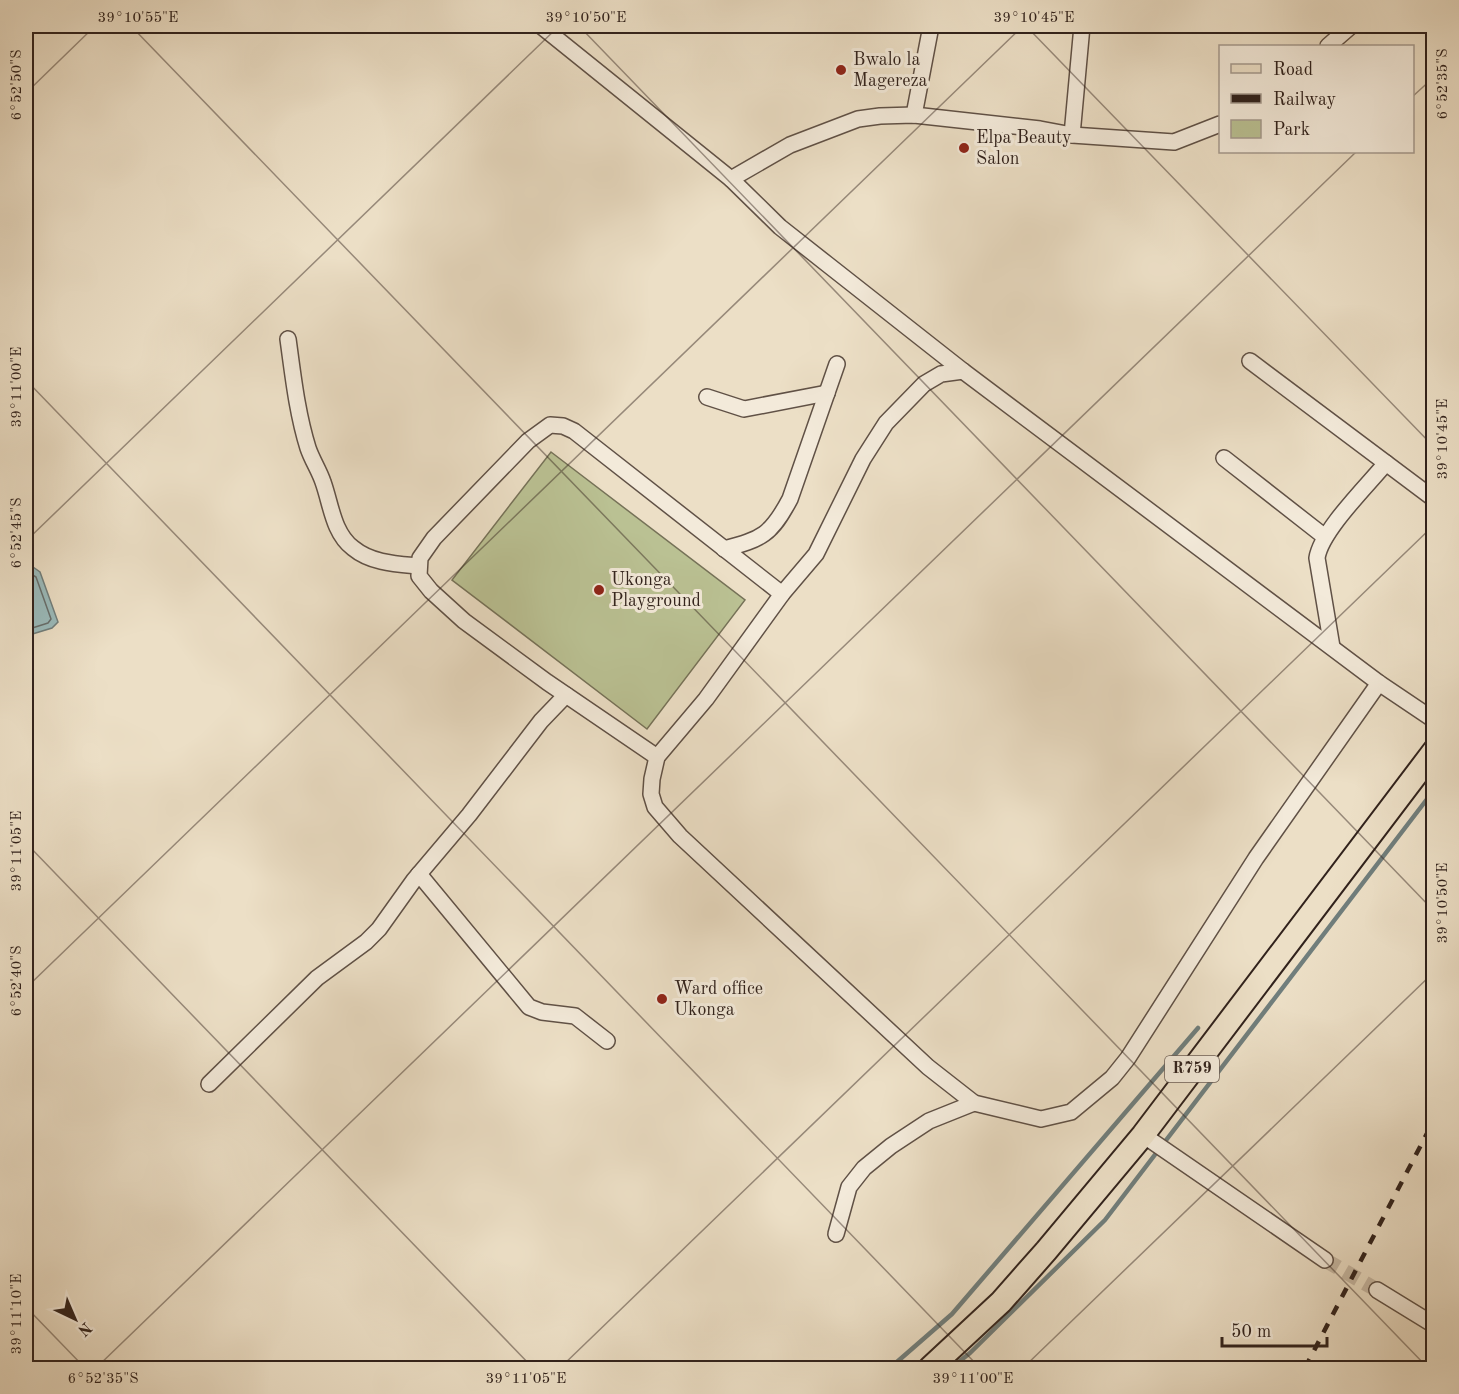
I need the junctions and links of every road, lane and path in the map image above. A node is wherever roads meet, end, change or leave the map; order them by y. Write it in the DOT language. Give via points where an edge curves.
graph roads {
  1 [pos="541,26"];
  2 [pos="931,26"];
  3 [pos="1088,26"];
  4 [pos="1351,26"];
  5 [pos="1329,45"];
  6 [pos="914,114"];
  7 [pos="1219,125"];
  8 [pos="1072,135"];
  9 [pos="731,179"];
  10 [pos="288,339"];
  11 [pos="1250,361"];
  12 [pos="837,364"];
  13 [pos="963,371"];
  14 [pos="827,393"];
  15 [pos="707,397"];
  16 [pos="1224,458"];
  17 [pos="1386,463"];
  18 [pos="1434,499"];
  19 [pos="1325,537"];
  20 [pos="724,549"];
  21 [pos="418,566"];
  22 [pos="782,594"];
  23 [pos="1332,647"];
  24 [pos="1379,683"];
  25 [pos="566,695"];
  26 [pos="1434,720"];
  27 [pos="1434,751"];
  28 [pos="657,757"];
  29 [pos="419,874"];
  30 [pos="607,1041"];
  31 [pos="209,1084"];
  32 [pos="975,1103"];
  33 [pos="1143,1135"];
  34 [pos="836,1234"];
  35 [pos="1325,1260"];
  36 [pos="1377,1290"];
  37 [pos="1434,1325"];
  38 [pos="930,1368"];
  1 -- 9 [label="street"];
  2 -- 6 [label="street"];
  3 -- 8 [label="street"];
  4 -- 5 [label="street"];
  6 -- 8 [label="street"];
  6 -- 9 [label="street" via="858,119 835,127 790,145"];
  7 -- 8 [label="street" via="1173,142"];
  9 -- 13 [label="street" via="780,227"];
  10 -- 21 [label="street" via="308,449 339,533 352,548 369,558"];
  11 -- 17 [label="street"];
  12 -- 14 [label="street"];
  13 -- 22 [label="street" via="941,374 924,384 886,423 862,459 816,554"];
  13 -- 23 [label="street"];
  14 -- 15 [label="street" via="744,409"];
  14 -- 20 [label="street" via="781,517 770,531 754,541"];
  16 -- 19 [label="street"];
  17 -- 18 [label="street"];
  17 -- 19 [label="street"];
  19 -- 23 [label="street" via="1317,558"];
  20 -- 21 [label="street" via="574,431 550,425 528,441 434,538"];
  20 -- 22 [label="street"];
  21 -- 25 [label="street" via="419,576 430,591 464,621"];
  22 -- 28 [label="street" via="706,699"];
  23 -- 24 [label="street"];
  24 -- 26 [label="street"];
  24 -- 32 [label="street" via="1256,858 1112,1078 1071,1113 1041,1119"];
  25 -- 28 [label="street"];
  25 -- 29 [label="street"];
  27 -- 33 [label="main road, R759"];
  28 -- 32 [label="street" via="651,794 654,807 680,836 928,1067"];
  29 -- 30 [label="street" via="529,1007 575,1016"];
  29 -- 31 [label="street" via="366,942 317,978"];
  32 -- 34 [label="street" via="929,1121 864,1168 849,1187"];
  33 -- 35 [label="street"];
  33 -- 38 [label="main road, R759" via="1001,1302"];
  36 -- 37 [label="street"];
}
